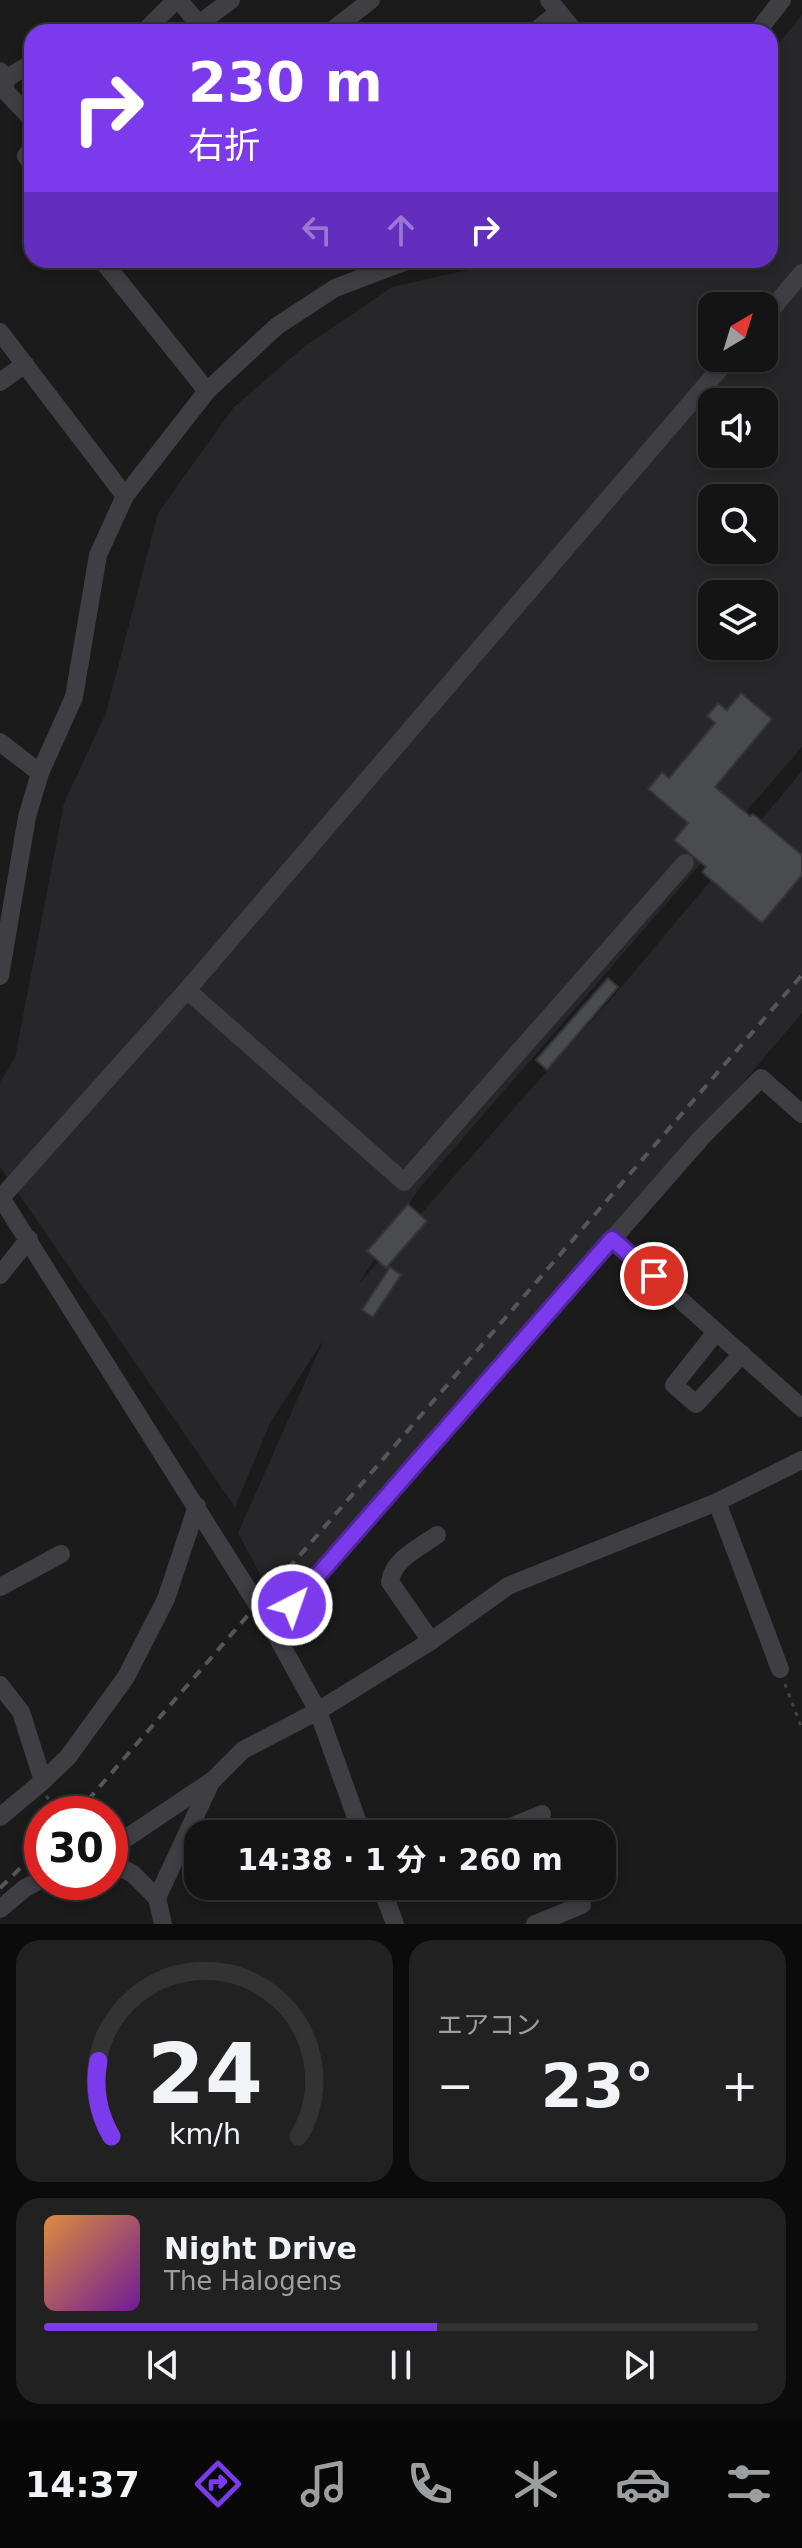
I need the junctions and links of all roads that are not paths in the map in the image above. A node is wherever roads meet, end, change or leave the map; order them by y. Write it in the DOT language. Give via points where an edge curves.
graph roads {
  1 [pos="178,0"];
  2 [pos="231,0"];
  3 [pos="371,0"];
  4 [pos="782,0"];
  5 [pos="554,6"];
  6 [pos="152,24"];
  7 [pos="199,24"];
  8 [pos="206,24"];
  9 [pos="340,24"];
  10 [pos="540,24"];
  11 [pos="569,24"];
  12 [pos="763,24"];
  13 [pos="24,66"];
  14 [pos="4,74"];
  15 [pos="24,111"];
  16 [pos="108,268"];
  17 [pos="376,268"];
  18 [pos="802,273"];
  19 [pos="778,301"];
  20 [pos="0,332"];
  21 [pos="25,364"];
  22 [pos="717,372"];
  23 [pos="0,382"];
  24 [pos="207,391"];
  25 [pos="125,496"];
  26 [pos="0,742"];
  27 [pos="40,773"];
  28 [pos="685,863"];
  29 [pos="0,976"];
  30 [pos="187,990"];
  31 [pos="802,1114"];
  32 [pos="1,1197"];
  33 [pos="29,1239"];
  34 [pos="612,1239"];
  35 [pos="0,1275"];
  36 [pos="716,1332"];
  37 [pos="742,1354"];
  38 [pos="802,1408"];
  39 [pos="802,1460"];
  40 [pos="717,1502"];
  41 [pos="197,1506"];
  42 [pos="437,1535"];
  43 [pos="61,1554"];
  44 [pos="0,1587"];
  45 [pos="272,1628"];
  46 [pos="431,1641"];
  47 [pos="780,1669"];
  48 [pos="0,1685"];
  49 [pos="318,1711"];
  50 [pos="213,1780"];
  51 [pos="40,1784"];
  52 [pos="542,1814"];
  53 [pos="0,1817"];
  54 [pos="357,1820"];
  55 [pos="528,1820"];
  56 [pos="128,1837"];
  57 [pos="128,1871"];
  58 [pos="24,1889"];
  59 [pos="157,1898"];
  60 [pos="386,1900"];
  61 [pos="582,1905"];
  62 [pos="0,1909"];
  63 [pos="163,1924"];
  64 [pos="395,1924"];
  65 [pos="535,1924"];
  1 -- 6 [label="street"];
  1 -- 7 [label="street"];
  2 -- 8 [label="street"];
  3 -- 9 [label="street"];
  4 -- 12 [label="street"];
  5 -- 10 [label="street"];
  5 -- 11 [label="street"];
  13 -- 14 [label="street"];
  14 -- 15 [label="street" via="4,90"];
  16 -- 24 [label="street"];
  17 -- 24 [label="street" via="277,326"];
  18 -- 19 [label="street"];
  20 -- 21 [label="street"];
  21 -- 23 [label="street"];
  21 -- 25 [label="street"];
  22 -- 30 [label="street"];
  24 -- 25 [label="street"];
  25 -- 27 [label="street" via="98,555 74,697"];
  26 -- 27 [label="street"];
  27 -- 29 [label="street" via="27,817"];
  28 -- 30 [label="street" via="404,1182"];
  30 -- 32 [label="street"];
  31 -- 34 [label="street" via="761,1078"];
  32 -- 33 [label="street"];
  33 -- 35 [label="street"];
  33 -- 41 [label="street"];
  34 -- 36 [label="street"];
  34 -- 45 [label="street"];
  36 -- 37 [label="street"];
  36 -- 37 [label="street" via="674,1385 696,1404"];
  37 -- 38 [label="street"];
  39 -- 40 [label="street"];
  40 -- 46 [label="street" via="508,1586"];
  40 -- 47 [label="street"];
  41 -- 45 [label="street"];
  41 -- 51 [label="street" via="166,1599 126,1677 68,1757"];
  42 -- 46 [label="street" via="398,1562 390,1582"];
  43 -- 44 [label="street"];
  45 -- 49 [label="street"];
  46 -- 49 [label="street"];
  48 -- 51 [label="street" via="21,1712"];
  49 -- 50 [label="street" via="243,1750"];
  49 -- 54 [label="street"];
  50 -- 56 [label="street"];
  50 -- 59 [label="street"];
  51 -- 53 [label="street"];
  52 -- 55 [label="street"];
  57 -- 59 [label="street"];
  58 -- 62 [label="street"];
  59 -- 63 [label="street"];
  60 -- 64 [label="street"];
  61 -- 65 [label="street"];
}
